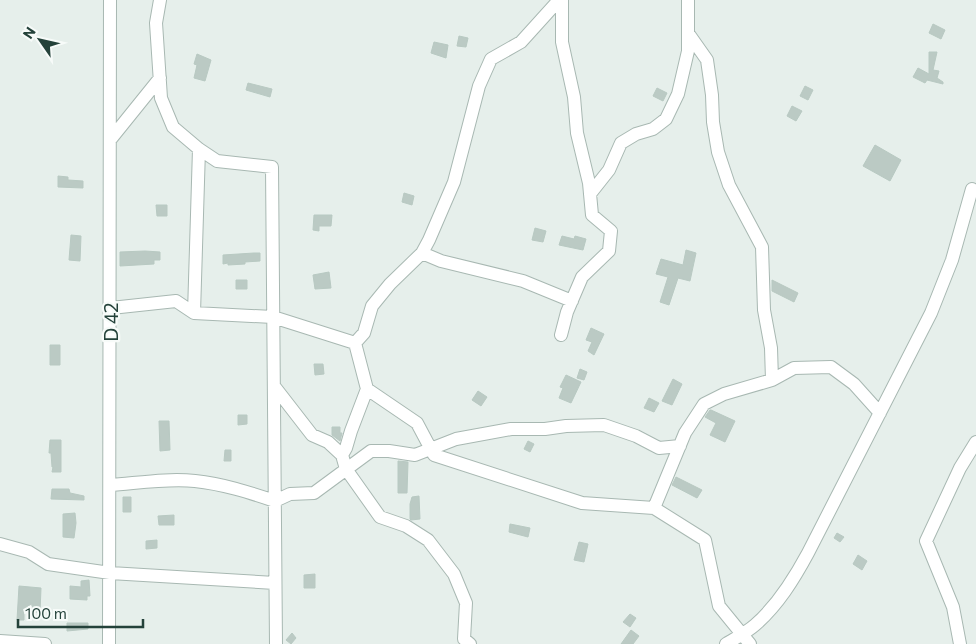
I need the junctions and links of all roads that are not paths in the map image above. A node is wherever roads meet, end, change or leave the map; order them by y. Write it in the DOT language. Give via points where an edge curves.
graph roads {
  1 [pos="110,0"];
  2 [pos="160,0"];
  3 [pos="561,0"];
  4 [pos="688,0"];
  5 [pos="688,33"];
  6 [pos="160,78"];
  7 [pos="110,140"];
  8 [pos="199,148"];
  9 [pos="972,189"];
  10 [pos="590,194"];
  11 [pos="422,253"];
  12 [pos="572,301"];
  13 [pos="111,308"];
  14 [pos="194,313"];
  15 [pos="273,317"];
  16 [pos="562,335"];
  17 [pos="355,343"];
  18 [pos="772,380"];
  19 [pos="274,386"];
  20 [pos="367,389"];
  21 [pos="880,413"];
  22 [pos="976,442"];
  23 [pos="680,446"];
  24 [pos="430,448"];
  25 [pos="342,455"];
  26 [pos="346,469"];
  27 [pos="110,485"];
  28 [pos="274,501"];
  29 [pos="654,508"];
  30 [pos="0,544"];
  31 [pos="110,573"];
  32 [pos="275,582"];
  33 [pos="746,639"];
  34 [pos="0,641"];
  35 [pos="19,644"];
  36 [pos="45,644"];
  37 [pos="109,644"];
  38 [pos="276,644"];
  39 [pos="470,644"];
  40 [pos="726,644"];
  41 [pos="960,644"];
  1 -- 7 [label="street, D 42 / D 42"];
  2 -- 6 [label="street" via="156,23"];
  3 -- 10 [label="street" via="562,42"];
  3 -- 11 [label="street" via="521,42 491,59 479,86 454,182"];
  4 -- 5 [label="street"];
  5 -- 10 [label="street" via="688,51 678,94 666,119 621,143 609,170"];
  5 -- 18 [label="street" via="707,60 718,152 729,185 762,247 764,310 771,348"];
  6 -- 7 [label="street"];
  6 -- 8 [label="street" via="161,98 173,126"];
  7 -- 13 [label="street, D 42 / D 42"];
  8 -- 14 [label="street"];
  8 -- 15 [label="street" via="218,161 272,166"];
  9 -- 21 [label="street" via="952,260 931,313"];
  10 -- 12 [label="street" via="592,215 612,231 609,251 582,277"];
  11 -- 12 [label="street" via="441,262 523,281"];
  11 -- 17 [label="street" via="372,306 364,333"];
  12 -- 16 [label="street"];
  13 -- 14 [label="street" via="176,301"];
  13 -- 27 [label="street, D 42 / D 42"];
  14 -- 15 [label="street"];
  15 -- 17 [label="street"];
  15 -- 19 [label="street"];
  17 -- 20 [label="street"];
  18 -- 21 [label="street" via="794,368 831,367 854,384"];
  18 -- 23 [label="street" via="724,394 704,404"];
  19 -- 25 [label="street" via="312,435 328,442"];
  19 -- 28 [label="street"];
  20 -- 24 [label="street" via="417,423"];
  20 -- 25 [label="street"];
  21 -- 33 [label="street" via="794,580"];
  22 -- 41 [label="street" via="960,468 926,541 953,607"];
  23 -- 24 [label="street" via="659,448 604,425 511,429 456,439"];
  23 -- 29 [label="street"];
  24 -- 26 [label="street" via="415,455 371,451"];
  24 -- 29 [label="street" via="434,454 582,503"];
  25 -- 26 [label="street"];
  26 -- 28 [label="street" via="314,493 290,494"];
  26 -- 39 [label="street" via="380,517 406,526 428,540 454,574 466,603 464,639"];
  27 -- 28 [label="street" via="194,481 237,488"];
  27 -- 31 [label="street, D 42 / D 42"];
  28 -- 32 [label="street"];
  29 -- 33 [label="street" via="705,540 719,606"];
  30 -- 31 [label="street" via="29,552 48,564"];
  31 -- 32 [label="street"];
  31 -- 37 [label="street, D 42 / D 42"];
  32 -- 38 [label="street"];
  33 -- 40 [label="street"];
  34 -- 35 [label="street"];
  35 -- 36 [label="street"];
}
